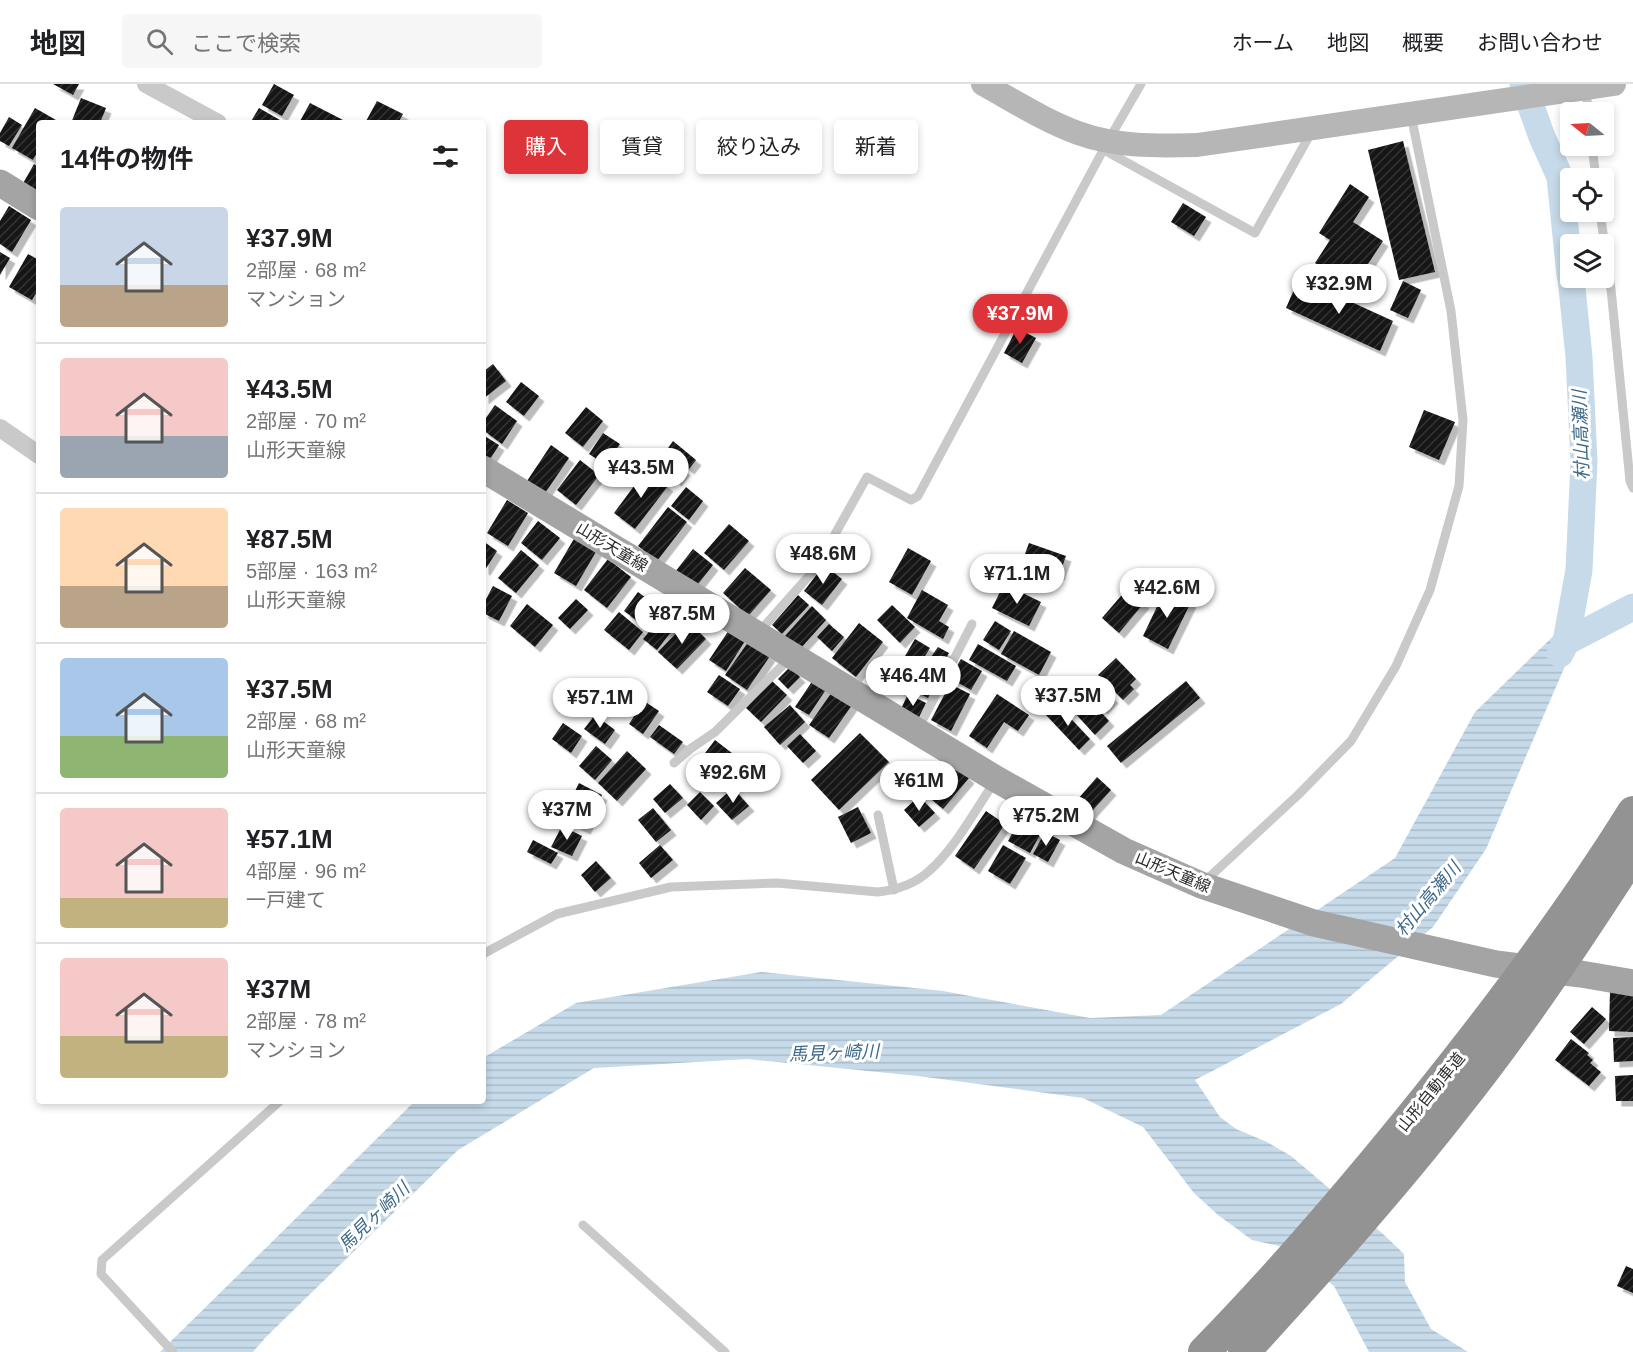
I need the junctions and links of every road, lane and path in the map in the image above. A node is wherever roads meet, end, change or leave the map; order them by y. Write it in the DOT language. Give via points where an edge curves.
graph roads {
  1 [pos="146,84"];
  2 [pos="983,84"];
  3 [pos="1140,84"];
  4 [pos="1614,84"];
  5 [pos="1586,88"];
  6 [pos="1587,102"];
  7 [pos="1411,112"];
  8 [pos="212,120"];
  9 [pos="1313,128"];
  10 [pos="1106,145"];
  11 [pos="0,183"];
  12 [pos="36,205"];
  13 [pos="1601,222"];
  14 [pos="0,428"];
  15 [pos="36,453"];
  16 [pos="486,471"];
  17 [pos="1633,488"];
  18 [pos="972,624"];
  19 [pos="757,635"];
  20 [pos="793,656"];
  21 [pos="918,730"];
  22 [pos="674,763"];
  23 [pos="996,779"];
  24 [pos="1633,812"];
  25 [pos="878,815"];
  26 [pos="1633,854"];
  27 [pos="1201,885"];
  28 [pos="894,890"];
  29 [pos="486,952"];
  30 [pos="1633,983"];
  31 [pos="1512,1010"];
  32 [pos="277,1104"];
  33 [pos="584,1225"];
  34 [pos="173,1352"];
  35 [pos="725,1352"];
  36 [pos="1204,1352"];
  37 [pos="1244,1352"];
  1 -- 8 [label="street"];
  2 -- 10 [label="street"];
  3 -- 10 [label="lane"];
  4 -- 5 [label="street"];
  5 -- 6 [label="lane"];
  5 -- 7 [label="street"];
  7 -- 9 [label="street"];
  7 -- 27 [label="lane" via="1451,311 1463,420 1460,486 1430,590 1396,666 1351,741"];
  9 -- 10 [label="street" via="1197,145"];
  9 -- 10 [label="lane" via="1255,233"];
  10 -- 19 [label="lane" via="918,496 911,500 867,477 816,568"];
  11 -- 12 [label="main road"];
  13 -- 17 [label="lane"];
  14 -- 15 [label="street"];
  16 -- 19 [label="main road, 山形天童線"];
  18 -- 21 [label="lane"];
  19 -- 20 [label="main road, 山形天童線"];
  20 -- 21 [label="main road, 山形天童線"];
  20 -- 22 [label="lane" via="716,732"];
  21 -- 23 [label="main road, 山形天童線"];
  23 -- 27 [label="main road, 山形天童線" via="1124,851"];
  23 -- 28 [label="lane" via="928,872"];
  24 -- 31 [label="highway, 山形自動車道" via="1541,949"];
  25 -- 28 [label="lane"];
  26 -- 31 [label="highway, 山形自動車道" via="1572,948"];
  27 -- 30 [label="main road, 山形天童線" via="1314,923 1427,950"];
  28 -- 29 [label="lane" via="777,884 671,887 557,914"];
  31 -- 36 [label="highway, 山形自動車道" via="1442,1077 1321,1224"];
  31 -- 37 [label="highway, 山形自動車道" via="1459,1104 1350,1236"];
  32 -- 34 [label="lane" via="102,1260 100,1274"];
  33 -- 35 [label="lane"];
}
